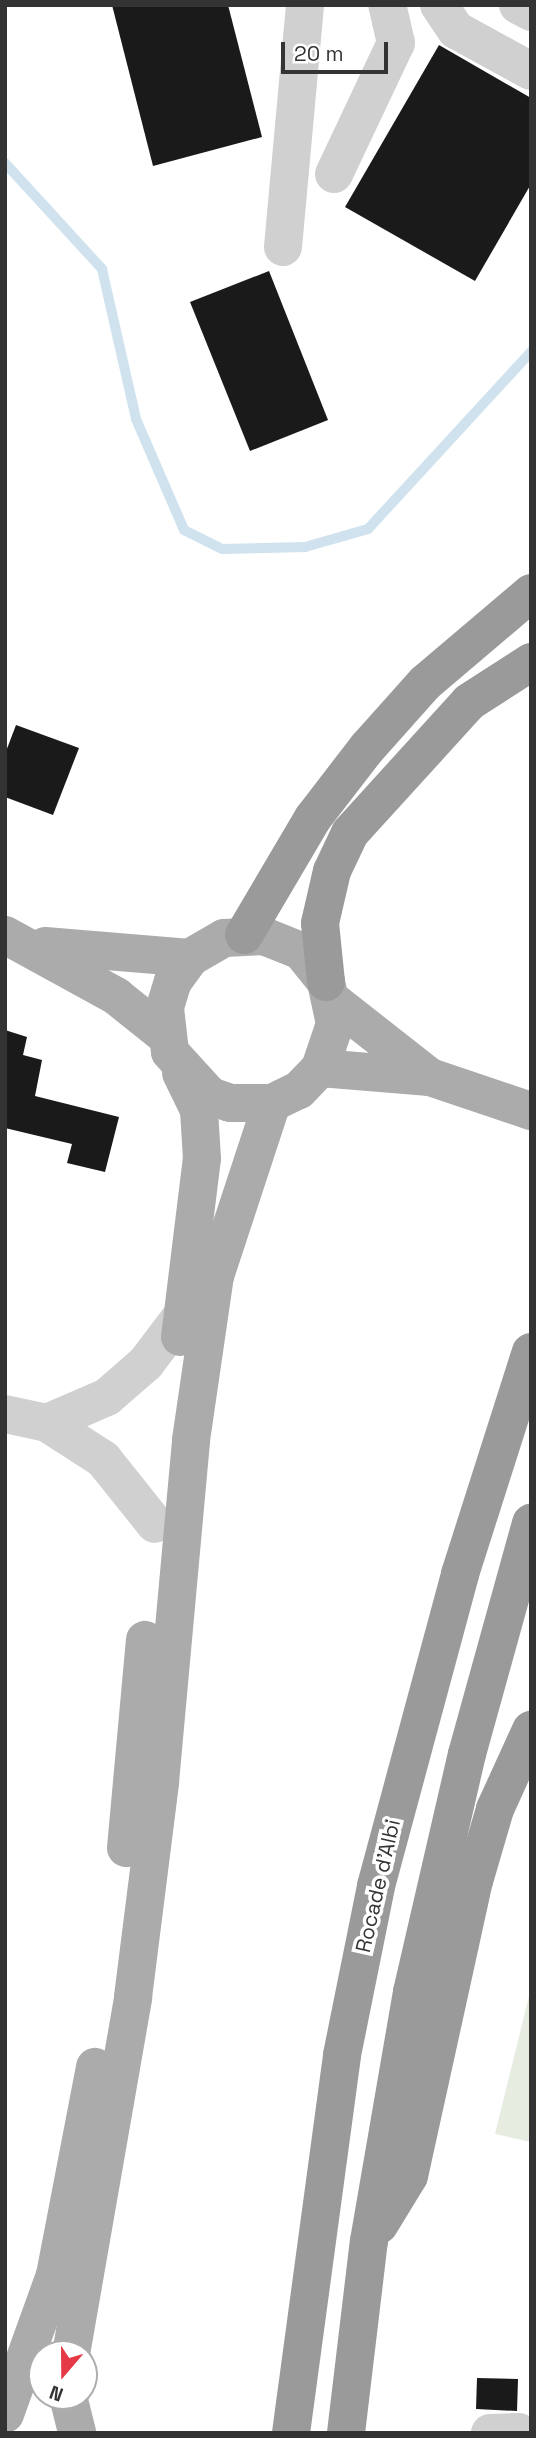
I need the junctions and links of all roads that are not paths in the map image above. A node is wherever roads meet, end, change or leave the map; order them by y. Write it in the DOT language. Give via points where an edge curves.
graph roads {
  1 [pos="305,5"];
  2 [pos="387,5"];
  3 [pos="439,5"];
  4 [pos="518,5"];
  5 [pos="531,12"];
  6 [pos="531,71"];
  7 [pos="334,174"];
  8 [pos="283,247"];
  9 [pos="531,593"];
  10 [pos="531,662"];
  11 [pos="244,935"];
  12 [pos="17,939"];
  13 [pos="190,958"];
  14 [pos="330,992"];
  15 [pos="172,1052"];
  16 [pos="320,1069"];
  17 [pos="430,1077"];
  18 [pos="272,1102"];
  19 [pos="520,1107"];
  20 [pos="183,1314"];
  21 [pos="531,1352"];
  22 [pos="5,1414"];
  23 [pos="47,1423"];
  24 [pos="531,1523"];
  25 [pos="155,1524"];
  26 [pos="531,1730"];
  27 [pos="369,2241"];
  28 [pos="73,2340"];
  29 [pos="71,2410"];
  30 [pos="5,2414"];
  31 [pos="519,2432"];
  32 [pos="77,2433"];
  33 [pos="290,2433"];
  34 [pos="346,2433"];
  35 [pos="489,2433"];
  1 -- 8 [label="street"];
  2 -- 7 [label="street" via="396,43"];
  3 -- 6 [label="street" via="456,30"];
  4 -- 5 [label="street"];
  9 -- 11 [label="highway" via="425,683 367,748 313,818"];
  10 -- 14 [label="highway" via="469,702 350,833 332,871 320,923"];
  11 -- 13 [label="main road" via="224,938"];
  11 -- 14 [label="main road" via="283,941 301,951"];
  12 -- 13 [label="main road"];
  12 -- 15 [label="main road" via="116,996"];
  13 -- 15 [label="main road" via="173,981"];
  14 -- 16 [label="main road" via="331,1048"];
  14 -- 17 [label="main road"];
  15 -- 18 [label="main road" via="210,1096 230,1103"];
  15 -- 20 [label="main road" via="199,1110 202,1159"];
  16 -- 17 [label="main road"];
  16 -- 18 [label="main road" via="299,1090"];
  17 -- 19 [label="main road"];
  18 -- 28 [label="main road" via="215,1276 199,1374 134,1983"];
  20 -- 23 [label="street" via="146,1363 107,1397"];
  20 -- 25 [label="main road"];
  21 -- 33 [label="highway, Rocade d'Albi" via="460,1574 376,1886 340,2068"];
  22 -- 23 [label="street"];
  23 -- 25 [label="street" via="103,1459"];
  24 -- 27 [label="highway" via="467,1754 412,1992"];
  25 -- 30 [label="main road" via="127,1842 98,2051 55,2275"];
  26 -- 27 [label="highway" via="495,1809 474,1881 409,2176"];
  27 -- 34 [label="highway"];
  29 -- 32 [label="main road"];
  31 -- 35 [label="street"];
}
